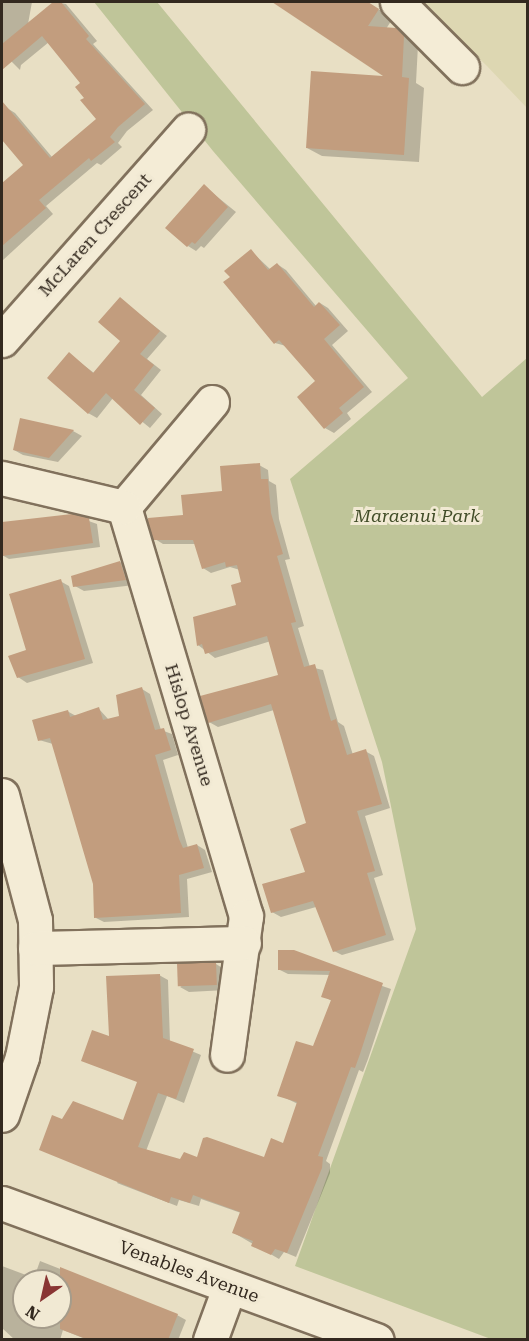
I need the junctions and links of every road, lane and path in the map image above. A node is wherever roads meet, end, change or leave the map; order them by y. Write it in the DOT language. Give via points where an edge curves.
graph roads {
  1 [pos="397,2"];
  2 [pos="462,67"];
  3 [pos="188,130"];
  4 [pos="2,340"];
  5 [pos="212,402"];
  6 [pos="2,478"];
  7 [pos="124,507"];
  8 [pos="2,795"];
  9 [pos="244,943"];
  10 [pos="35,948"];
  11 [pos="226,1055"];
  12 [pos="2,1115"];
  13 [pos="2,1203"];
  14 [pos="229,1288"];
  15 [pos="210,1340"];
  16 [pos="377,1340"];
  1 -- 2 [label="street"];
  3 -- 4 [label="street, McLaren Crescent"];
  5 -- 7 [label="street"];
  6 -- 7 [label="street"];
  7 -- 9 [label="street, Hislop Avenue" via="246,916"];
  8 -- 10 [label="street" via="35,920"];
  9 -- 10 [label="street"];
  9 -- 11 [label="street, Hislop Avenue"];
  10 -- 12 [label="street" via="36,987 30,1020"];
  13 -- 14 [label="street, Venables Avenue"];
  14 -- 15 [label="street"];
  14 -- 16 [label="street, Venables Avenue"];
}
